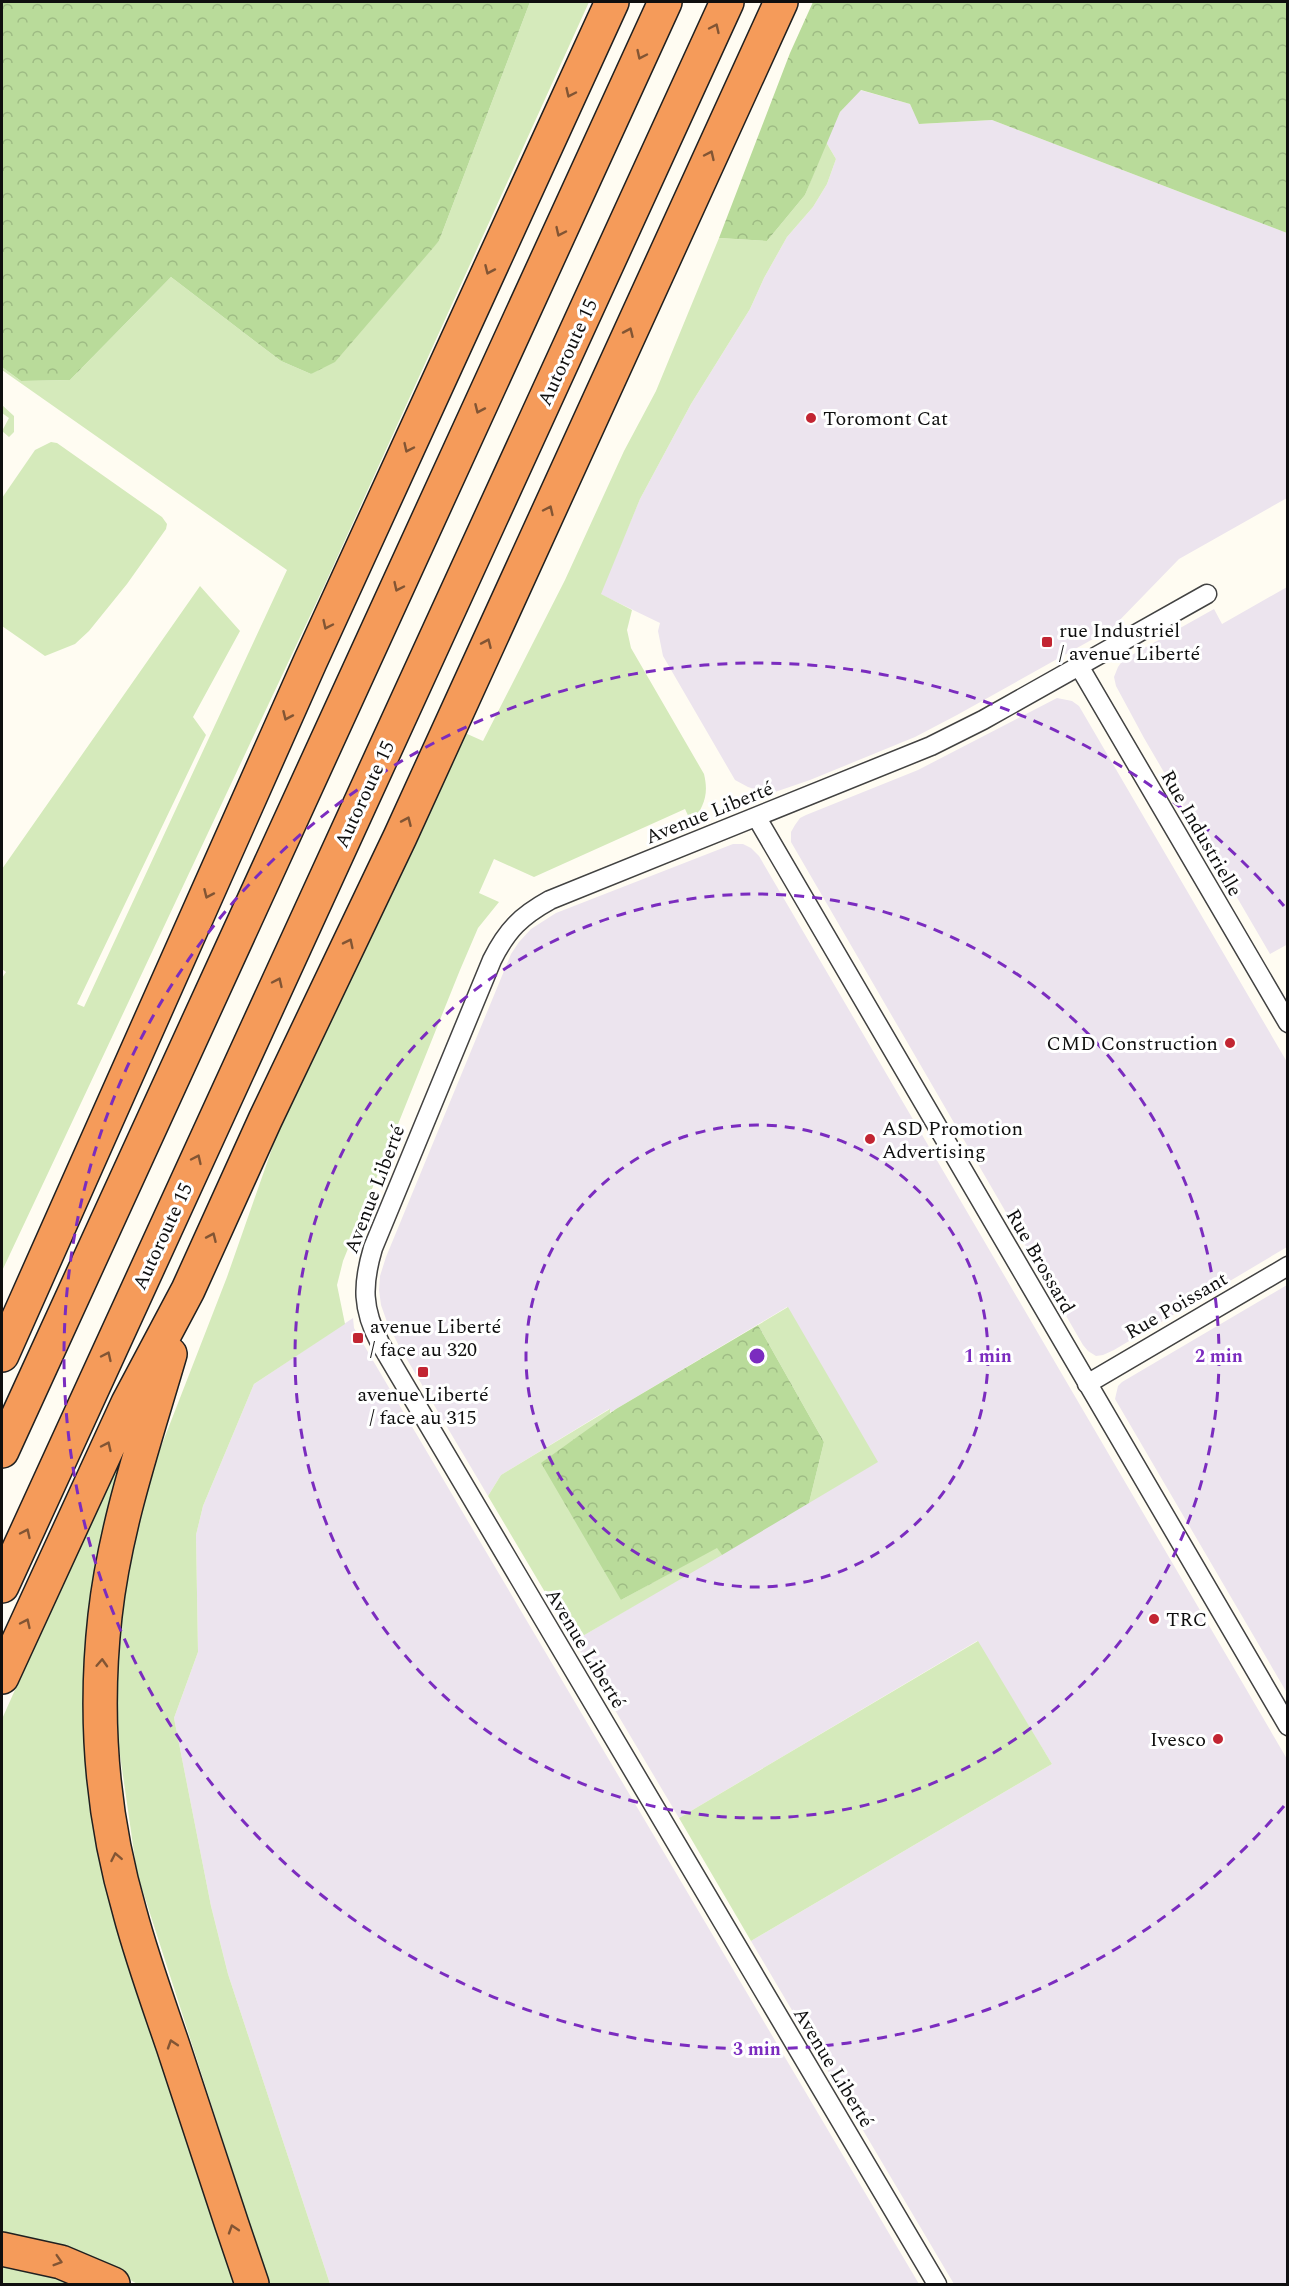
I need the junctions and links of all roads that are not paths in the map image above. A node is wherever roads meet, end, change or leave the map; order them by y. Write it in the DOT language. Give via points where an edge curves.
graph roads {
  1 [pos="612,2"];
  2 [pos="665,2"];
  3 [pos="728,2"];
  4 [pos="781,2"];
  5 [pos="1207,594"];
  6 [pos="1079,666"];
  7 [pos="758,818"];
  8 [pos="161,999"];
  9 [pos="1287,1023"];
  10 [pos="1287,1266"];
  11 [pos="188,1290"];
  12 [pos="2,1315"];
  13 [pos="2,1355"];
  14 [pos="1087,1384"];
  15 [pos="2,1451"];
  16 [pos="2,1586"];
  17 [pos="2,1677"];
  18 [pos="1287,1726"];
  19 [pos="2,2249"];
  20 [pos="112,2284"];
  21 [pos="252,2284"];
  22 [pos="936,2284"];
  1 -- 8 [label="highway, one-way"];
  2 -- 15 [label="highway, one-way"];
  16 -- 3 [label="highway, Autoroute 15, one-way"];
  11 -- 4 [label="highway, one-way"];
  5 -- 6 [label="street, Avenue Liberté"];
  6 -- 7 [label="street, Avenue Liberté" via="931,746"];
  6 -- 9 [label="street, Rue Industrielle"];
  7 -- 14 [label="street, Rue Brossard"];
  7 -- 22 [label="street, Avenue Liberté" via="550,900 524,915 507,933 492,960 373,1248 365,1278 365,1304 386,1353"];
  8 -- 12 [label="highway"];
  8 -- 13 [label="highway"];
  10 -- 14 [label="street, Rue Poissant"];
  17 -- 11 [label="highway, one-way" via="128,1403"];
  21 -- 11 [label="highway, one-way" via="129,1912 114,1845 102,1753 102,1650 116,1546"];
  14 -- 18 [label="street, Rue Brossard"];
  19 -- 20 [label="highway, one-way" via="62,2262"];
}
